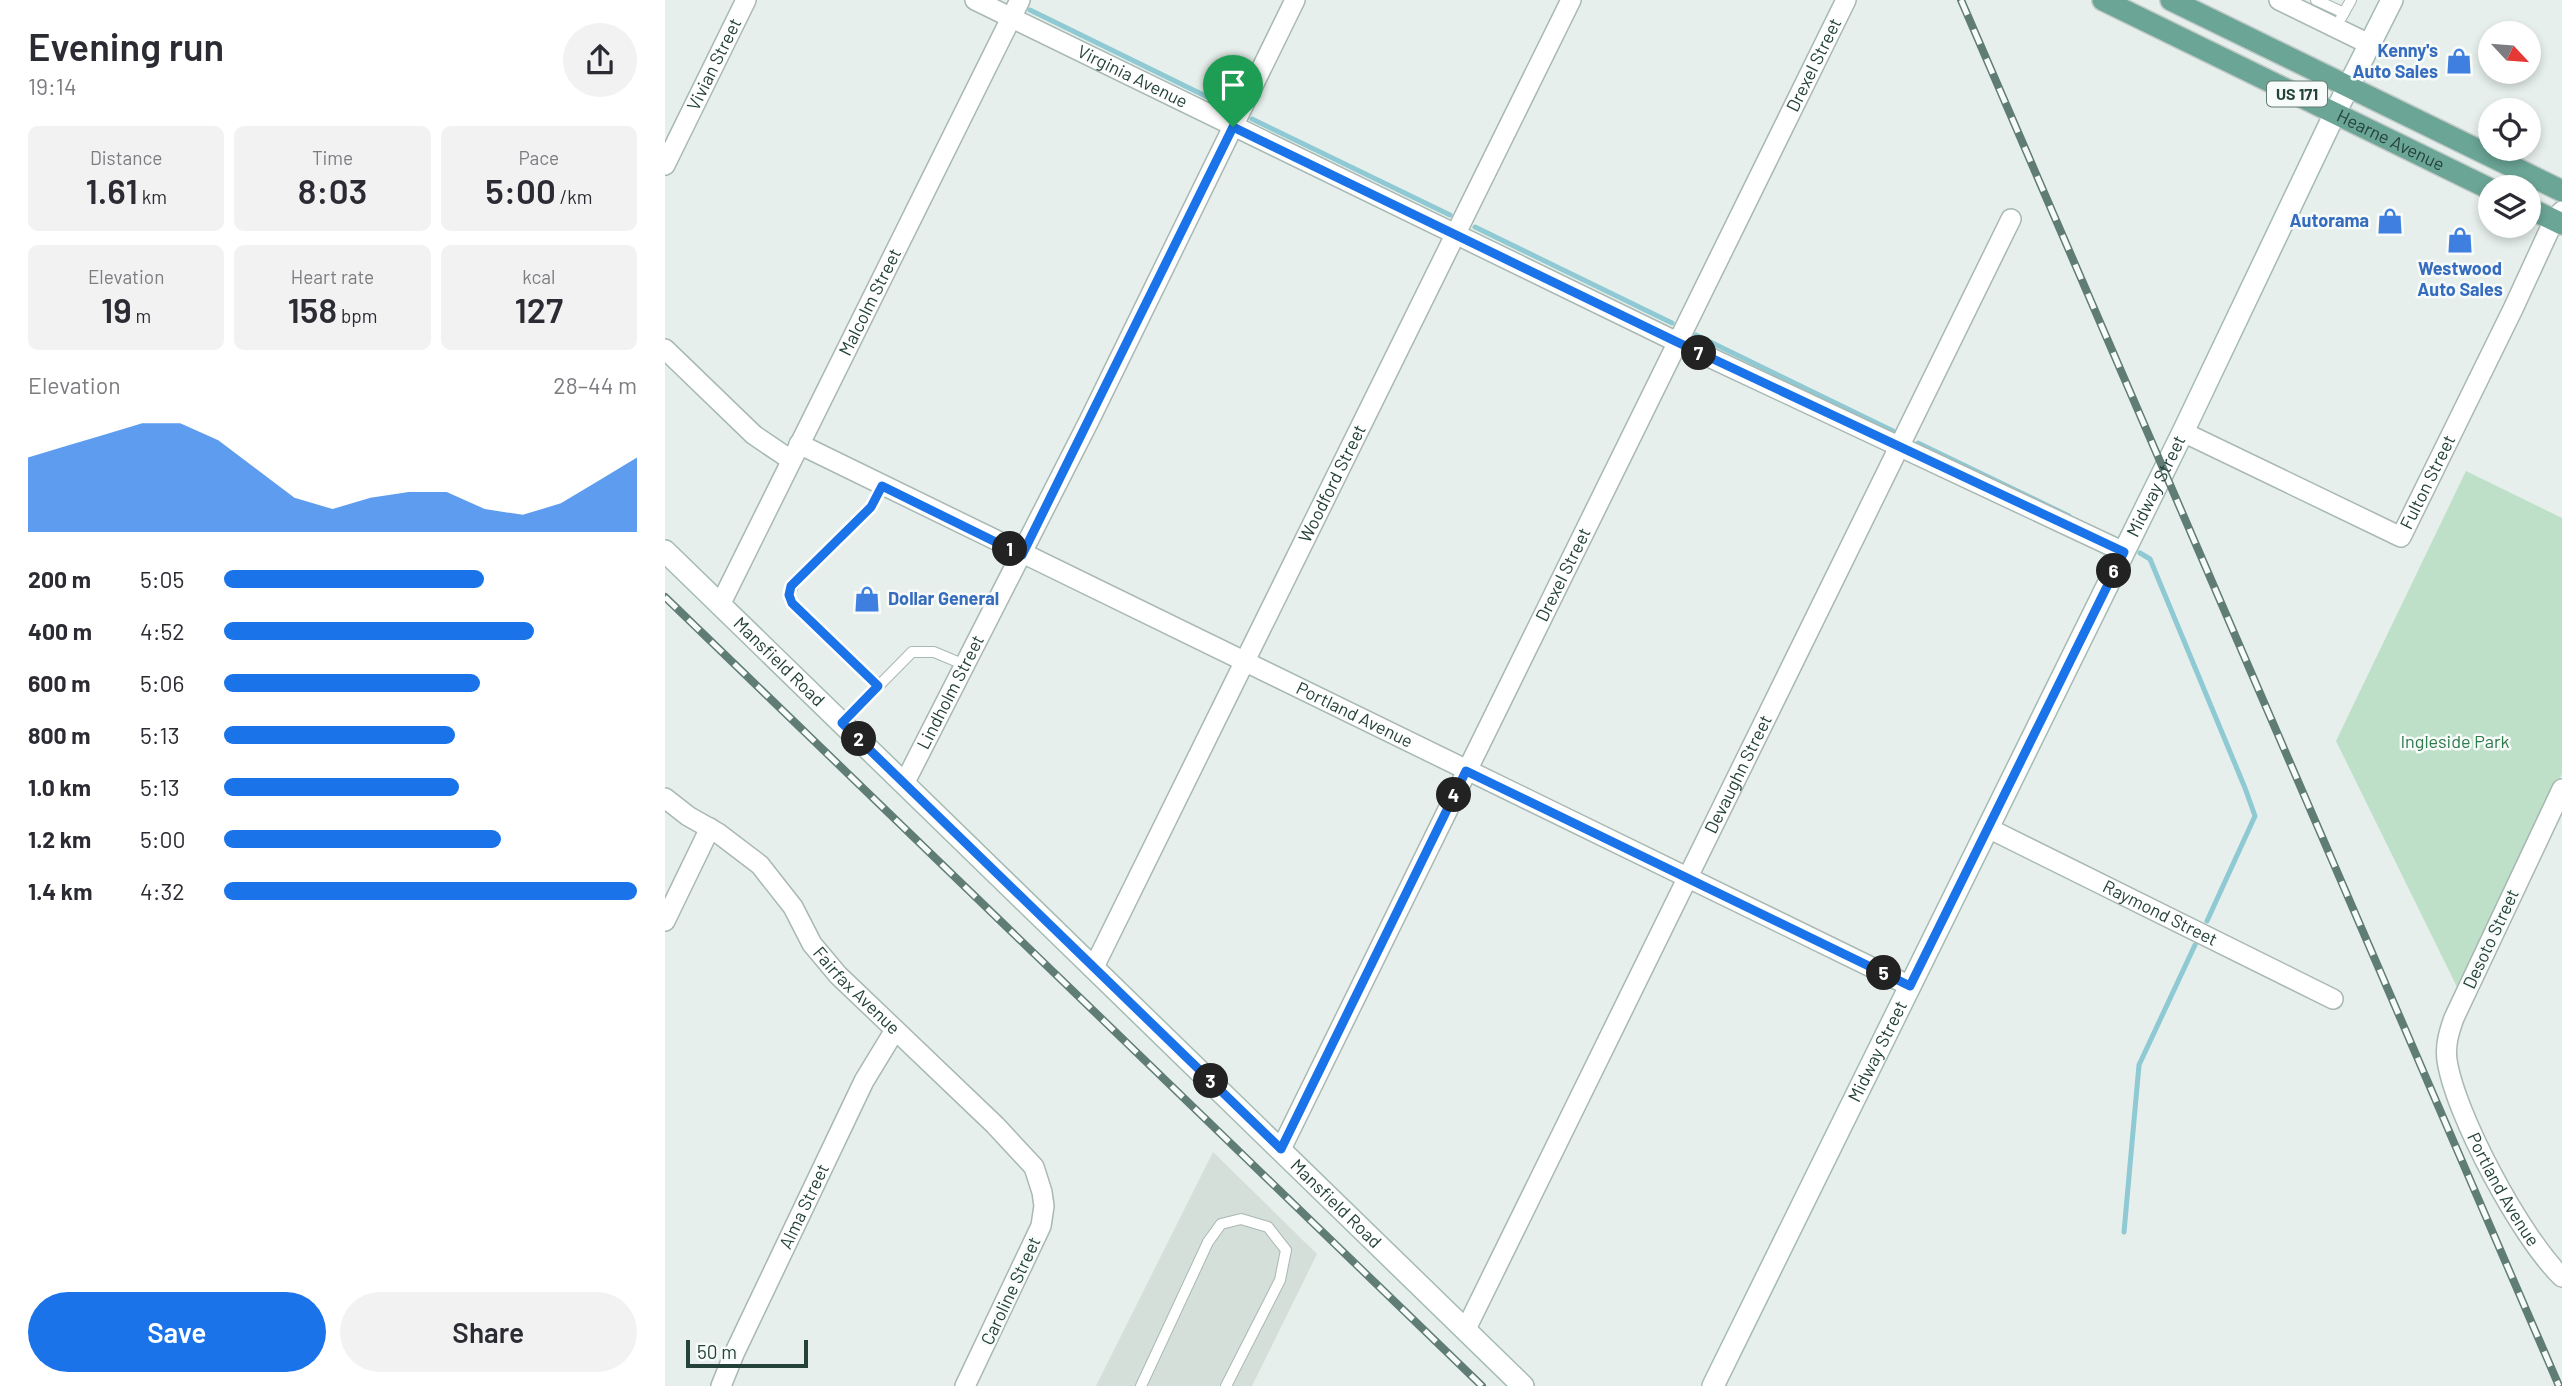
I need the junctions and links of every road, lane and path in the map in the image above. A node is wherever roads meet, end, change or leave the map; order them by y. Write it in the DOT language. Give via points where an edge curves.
graph roads {
  1 [pos="746,0"];
  2 [pos="975,0"];
  3 [pos="1295,0"];
  4 [pos="1571,0"];
  5 [pos="1846,0"];
  6 [pos="2103,0"];
  7 [pos="2171,0"];
  8 [pos="2279,0"];
  9 [pos="2351,0"];
  10 [pos="2392,0"];
  11 [pos="2307,3"];
  12 [pos="1015,9"];
  13 [pos="2340,20"];
  14 [pos="2369,44"];
  15 [pos="2348,86"];
  16 [pos="2335,113"];
  17 [pos="1233,127"];
  18 [pos="665,165"];
  19 [pos="2478,183"];
  20 [pos="2562,191"];
  21 [pos="2541,212"];
  22 [pos="2559,218"];
  23 [pos="2011,219"];
  24 [pos="1456,233"];
  25 [pos="1677,342"];
  26 [pos="665,349"];
  27 [pos="2183,432"];
  28 [pos="1900,447"];
  29 [pos="795,452"];
  30 [pos="882,486"];
  31 [pos="665,551"];
  32 [pos="2124,552"];
  33 [pos="1022,555"];
  34 [pos="720,605"];
  35 [pos="1244,663"];
  36 [pos="965,665"];
  37 [pos="878,686"];
  38 [pos="842,723"];
  39 [pos="1466,771"];
  40 [pos="904,784"];
  41 [pos="2562,789"];
  42 [pos="665,798"];
  43 [pos="710,828"];
  44 [pos="1988,828"];
  45 [pos="1688,878"];
  46 [pos="665,921"];
  47 [pos="1094,967"];
  48 [pos="1910,986"];
  49 [pos="2333,999"];
  50 [pos="895,1030"];
  51 [pos="2457,1093"];
  52 [pos="1281,1149"];
  53 [pos="1042,1192"];
  54 [pos="2562,1277"];
  55 [pos="1466,1329"];
  56 [pos="721,1386"];
  57 [pos="965,1386"];
  58 [pos="1141,1386"];
  59 [pos="1226,1386"];
  60 [pos="1523,1386"];
  61 [pos="1539,1386"];
  62 [pos="1713,1386"];
  1 -- 18 [label="street, Vivian Street"];
  2 -- 12 [label="street, Virginia Avenue"];
  3 -- 17 [label="street, Lindholm Street"];
  4 -- 24 [label="street, Woodford Street"];
  5 -- 25 [label="street, Drexel Street"];
  6 -- 16 [label="main road, Hearne Avenue / US 171"];
  7 -- 15 [label="main road, Hearne Avenue / US 171"];
  8 -- 11 [label="street"];
  9 -- 13 [label="lane"];
  10 -- 14 [label="street, Midway Street"];
  11 -- 13 [label="street"];
  12 -- 17 [label="street, Virginia Avenue"];
  12 -- 29 [label="street, Malcolm Street"];
  13 -- 14 [label="street"];
  14 -- 15 [label="street, Midway Street"];
  15 -- 16 [label="street, Midway Street"];
  15 -- 20 [label="main road, Hearne Avenue / US 171"];
  16 -- 19 [label="main road, Hearne Avenue / US 171"];
  16 -- 27 [label="street, Midway Street"];
  17 -- 24 [label="street, Virginia Avenue"];
  17 -- 33 [label="street, Lindholm Street"];
  21 -- 22 [label="main road"];
  22 -- 27 [label="street, Fulton Street" via="2401,537"];
  23 -- 28 [label="street, Devaughn Street"];
  24 -- 25 [label="street, Virginia Avenue"];
  24 -- 35 [label="street, Woodford Street"];
  25 -- 28 [label="street, Virginia Avenue"];
  25 -- 39 [label="street, Drexel Street"];
  26 -- 29 [label="street, Portland Avenue" via="754,435"];
  27 -- 32 [label="street, Midway Street"];
  28 -- 32 [label="street, Virginia Avenue"];
  28 -- 45 [label="street, Devaughn Street"];
  29 -- 30 [label="street, Portland Avenue"];
  29 -- 34 [label="street, Malcolm Street"];
  30 -- 33 [label="street, Portland Avenue"];
  30 -- 37 [label="lane" via="871,507 796,580 789,595"];
  31 -- 34 [label="street, Mansfield Road"];
  32 -- 44 [label="street, Midway Street"];
  33 -- 35 [label="street, Portland Avenue"];
  33 -- 36 [label="street, Lindholm Street"];
  34 -- 38 [label="street, Mansfield Road"];
  35 -- 39 [label="street, Portland Avenue"];
  35 -- 47 [label="street, Woodford Street"];
  36 -- 37 [label="lane" via="934,652 912,652"];
  36 -- 40 [label="street, Lindholm Street"];
  37 -- 38 [label="lane"];
  38 -- 40 [label="street, Mansfield Road"];
  39 -- 45 [label="street, Portland Avenue"];
  39 -- 52 [label="street, Drexel Street"];
  40 -- 47 [label="street, Mansfield Road"];
  41 -- 51 [label="street, Desoto Street" via="2454,1018 2447,1061"];
  42 -- 43 [label="street, Fairfax Avenue"];
  43 -- 46 [label="street"];
  43 -- 50 [label="street, Fairfax Avenue" via="774,881 812,944"];
  44 -- 48 [label="street, Midway Street"];
  44 -- 49 [label="street, Raymond Street"];
  45 -- 48 [label="street, Portland Avenue"];
  45 -- 55 [label="street, Devaughn Street"];
  47 -- 52 [label="street, Mansfield Road"];
  48 -- 62 [label="street, Midway Street"];
  50 -- 53 [label="street, Fairfax Avenue" via="1034,1167"];
  50 -- 56 [label="street, Alma Street" via="864,1081"];
  51 -- 54 [label="street, Portland Avenue" via="2497,1182 2534,1245"];
  52 -- 55 [label="street, Mansfield Road"];
  53 -- 57 [label="street, Caroline Street" via="1041,1226"];
  55 -- 60 [label="street, Mansfield Road"];
  55 -- 61 [label="street, Mansfield Road"];
  58 -- 59 [label="lane" via="1208,1242 1221,1224 1241,1219 1268,1227 1286,1250 1280,1280"];
}
